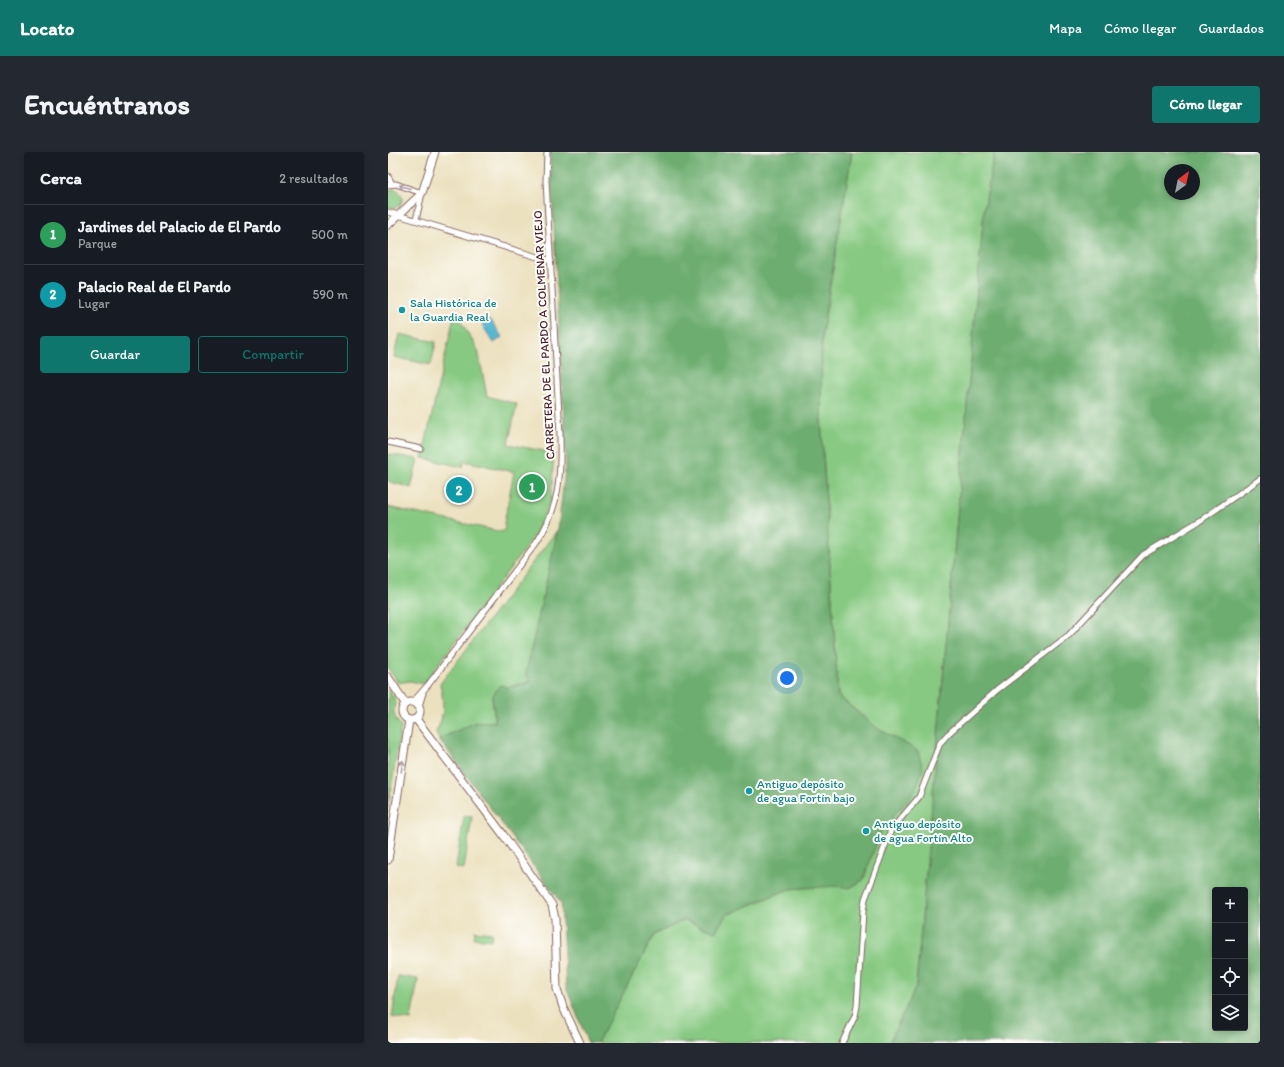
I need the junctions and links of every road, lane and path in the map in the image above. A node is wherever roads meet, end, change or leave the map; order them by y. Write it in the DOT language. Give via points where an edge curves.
graph roads {
  1 [pos="435,152"];
  2 [pos="547,152"];
  3 [pos="388,176"];
  4 [pos="390,184"];
  5 [pos="422,193"];
  6 [pos="388,212"];
  7 [pos="398,215"];
  8 [pos="416,220"];
  9 [pos="388,225"];
  10 [pos="551,261"];
  11 [pos="388,442"];
  12 [pos="421,449"];
  13 [pos="1260,479"];
  14 [pos="388,677"];
  15 [pos="405,704"];
  16 [pos="416,704"];
  17 [pos="412,720"];
  18 [pos="388,860"];
  19 [pos="580,1043"];
  20 [pos="842,1043"];
  1 -- 5 [label="street"];
  2 -- 10 [label="street, CARRETERA DE EL PARDO A COLMENAR VIEJO"];
  3 -- 4 [label="street"];
  5 -- 4 [label="street, one-way"];
  5 -- 7 [label="street"];
  5 -- 8 [label="street"];
  6 -- 7 [label="street"];
  7 -- 8 [label="street"];
  7 -- 9 [label="street"];
  8 -- 10 [label="street"];
  10 -- 16 [label="street, CARRETERA DE EL PARDO A COLMENAR VIEJO" via="561,473 554,507 547,527 537,542"];
  11 -- 12 [label="street"];
  13 -- 20 [label="street" via="1201,520 1143,555 1069,635 997,690 956,725 940,743 919,797 890,830 865,899 857,1006"];
  14 -- 15 [label="street"];
  15 -- 16 [label="street"];
  15 -- 17 [label="street" via="402,714"];
  16 -- 17 [label="street" via="420,713"];
  18 -- 17 [label="street, one-way"];
  17 -- 19 [label="street" via="502,833 552,905 555,919 557,983 563,1007"];
}
